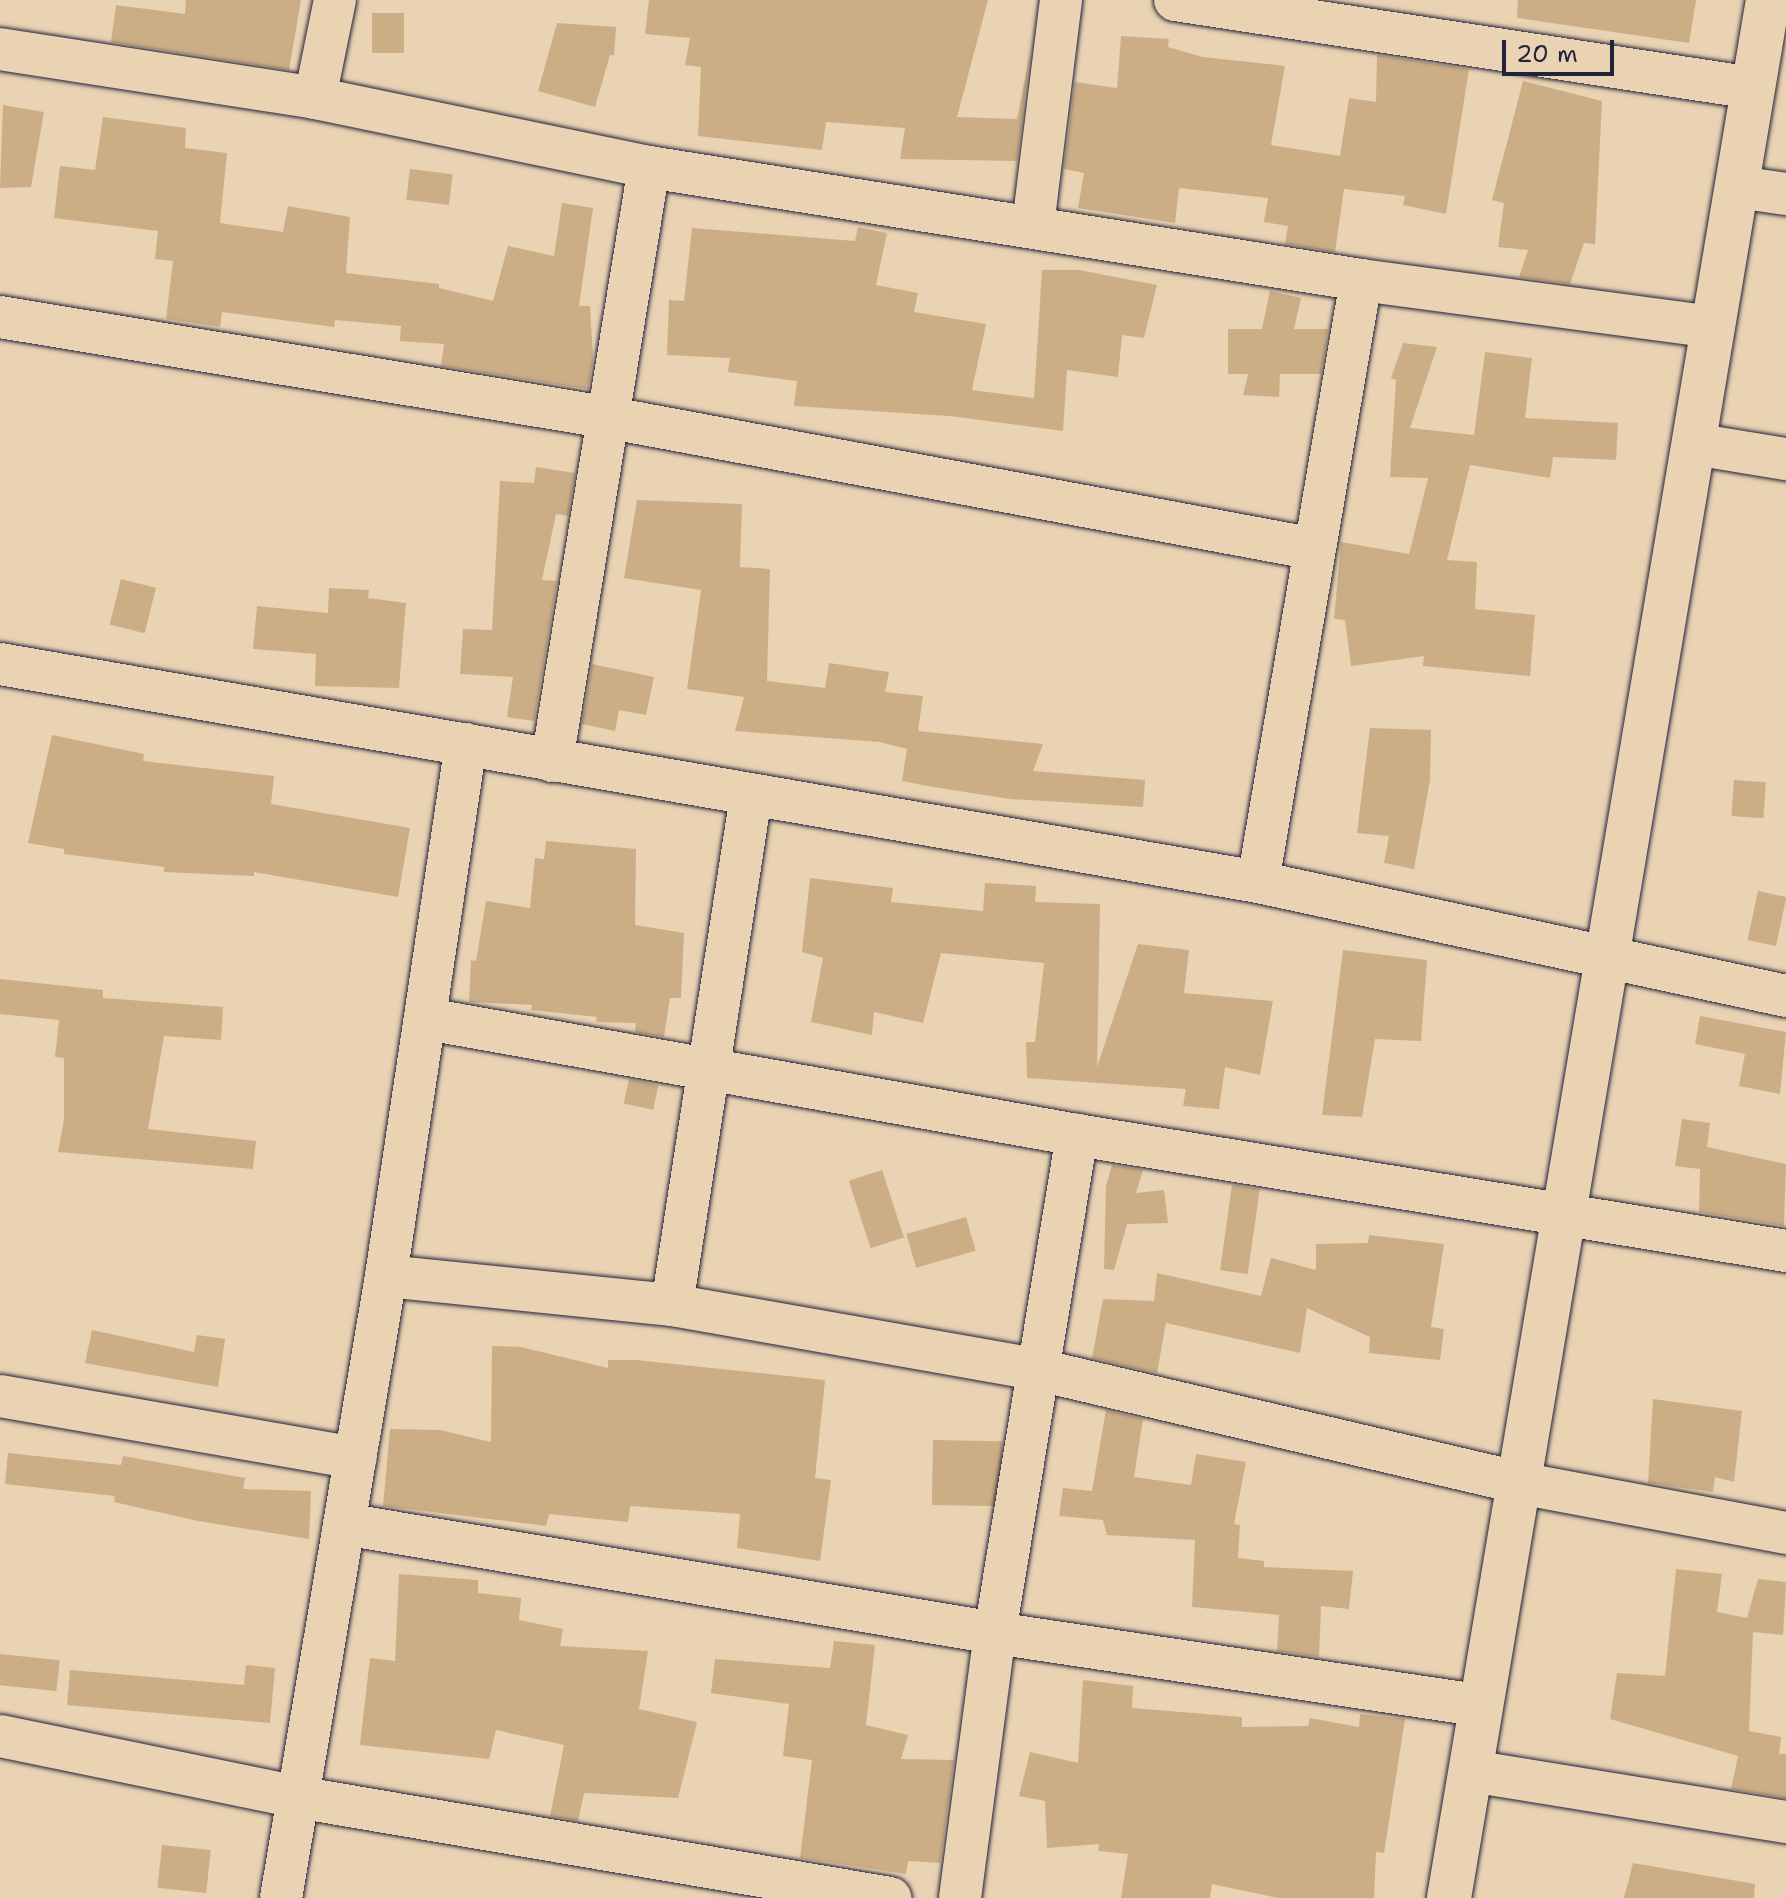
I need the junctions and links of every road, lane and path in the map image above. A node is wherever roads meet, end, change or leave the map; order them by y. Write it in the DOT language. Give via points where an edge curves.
graph roads {
  1 [pos="335,0"];
  2 [pos="1061,0"];
  3 [pos="1175,0"];
  4 [pos="1768,0"];
  5 [pos="0,49"];
  6 [pos="1753,88"];
  7 [pos="315,98"];
  8 [pos="649,167"];
  9 [pos="1737,187"];
  10 [pos="1786,194"];
  11 [pos="1033,225"];
  12 [pos="1361,280"];
  13 [pos="0,317"];
  14 [pos="1713,327"];
  15 [pos="611,418"];
  16 [pos="1694,444"];
  17 [pos="1786,459"];
  18 [pos="1315,549"];
  19 [pos="0,664"];
  20 [pos="466,744"];
  21 [pos="552,761"];
  22 [pos="751,796"];
  23 [pos="1258,882"];
  24 [pos="1607,958"];
  25 [pos="1786,996"];
  26 [pos="427,1019"];
  27 [pos="710,1068"];
  28 [pos="1077,1135"];
  29 [pos="1564,1216"];
  30 [pos="1786,1251"];
  31 [pos="386,1276"];
  32 [pos="672,1305"];
  33 [pos="1039,1370"];
  34 [pos="0,1396"];
  35 [pos="356,1458"];
  36 [pos="1519,1483"];
  37 [pos="344,1524"];
  38 [pos="1786,1533"];
  39 [pos="995,1633"];
  40 [pos="1482,1706"];
  41 [pos="0,1736"];
  42 [pos="1471,1771"];
  43 [pos="297,1797"];
  44 [pos="1786,1822"];
  45 [pos="742,1887"];
  46 [pos="281,1898"];
  47 [pos="890,1898"];
  48 [pos="960,1898"];
  49 [pos="1449,1898"];
  1 -- 7 [label="street"];
  2 -- 11 [label="street"];
  3 -- 6 [label="street"];
  4 -- 6 [label="street"];
  5 -- 7 [label="street"];
  6 -- 9 [label="street"];
  7 -- 8 [label="street"];
  8 -- 11 [label="street"];
  8 -- 15 [label="street"];
  9 -- 10 [label="street"];
  9 -- 14 [label="street"];
  11 -- 12 [label="street"];
  12 -- 14 [label="street"];
  12 -- 18 [label="street"];
  13 -- 15 [label="street"];
  14 -- 16 [label="street"];
  15 -- 18 [label="street"];
  15 -- 21 [label="street"];
  16 -- 17 [label="street"];
  16 -- 24 [label="street"];
  18 -- 23 [label="street"];
  19 -- 20 [label="street"];
  20 -- 21 [label="street"];
  20 -- 26 [label="street"];
  21 -- 22 [label="street"];
  22 -- 23 [label="street"];
  22 -- 27 [label="street"];
  23 -- 24 [label="street"];
  24 -- 25 [label="street"];
  24 -- 29 [label="street"];
  26 -- 27 [label="street"];
  26 -- 31 [label="street"];
  27 -- 28 [label="street"];
  27 -- 32 [label="street"];
  28 -- 29 [label="street"];
  28 -- 33 [label="street"];
  29 -- 30 [label="street"];
  29 -- 36 [label="street"];
  31 -- 32 [label="street"];
  31 -- 35 [label="street"];
  32 -- 33 [label="street"];
  33 -- 36 [label="street"];
  33 -- 39 [label="street"];
  34 -- 35 [label="street"];
  35 -- 37 [label="street"];
  36 -- 38 [label="street"];
  36 -- 40 [label="street"];
  37 -- 39 [label="street"];
  37 -- 43 [label="street"];
  39 -- 40 [label="street"];
  39 -- 48 [label="street"];
  40 -- 42 [label="street"];
  41 -- 43 [label="street"];
  42 -- 44 [label="street"];
  42 -- 49 [label="street"];
  43 -- 45 [label="street"];
  43 -- 46 [label="street"];
  45 -- 47 [label="street"];
}
